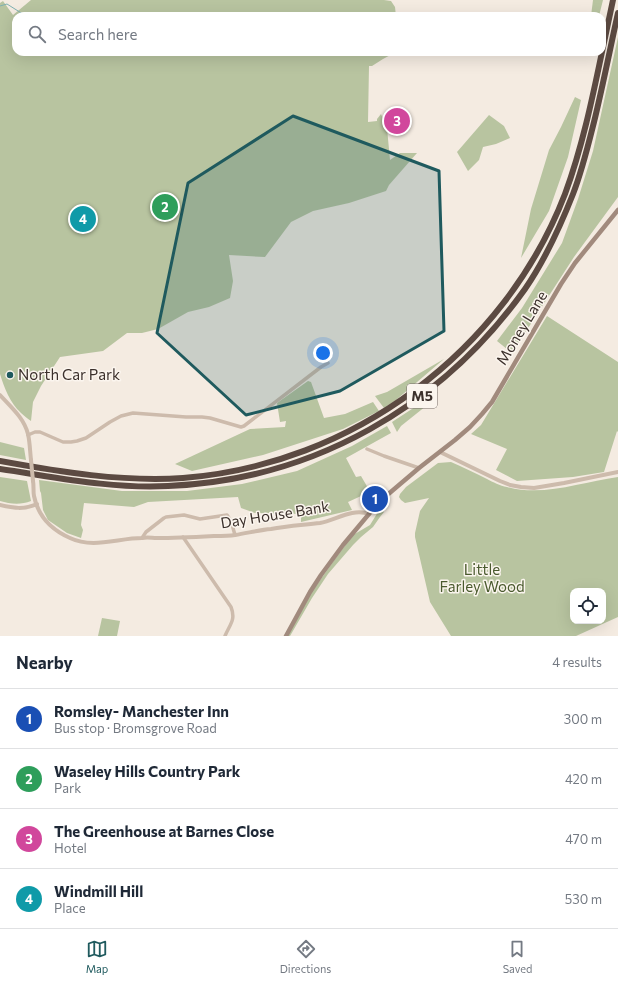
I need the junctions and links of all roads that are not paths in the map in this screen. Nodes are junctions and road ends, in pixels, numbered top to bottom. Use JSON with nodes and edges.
{"nodes":[{"id":1,"x":613,"y":0,"type":"edge"},
{"id":2,"x":618,"y":13,"type":"edge"},
{"id":3,"x":606,"y":33,"type":"edge"},
{"id":4,"x":601,"y":56,"type":"edge"},
{"id":5,"x":618,"y":210,"type":"edge"},
{"id":6,"x":328,"y":363,"type":"dead end"},
{"id":7,"x":0,"y":395,"type":"edge"},
{"id":8,"x":28,"y":435,"type":"junction"},
{"id":9,"x":367,"y":449,"type":"dead end"},
{"id":10,"x":440,"y":452,"type":"junction"},
{"id":11,"x":0,"y":461,"type":"edge"},
{"id":12,"x":419,"y":468,"type":"junction"},
{"id":13,"x":0,"y":469,"type":"edge"},
{"id":14,"x":618,"y":472,"type":"edge"},
{"id":15,"x":37,"y":504,"type":"junction"},
{"id":16,"x":0,"y":505,"type":"edge"},
{"id":17,"x":369,"y":514,"type":"junction"},
{"id":18,"x":235,"y":535,"type":"junction"},
{"id":19,"x":142,"y":538,"type":"junction"},
{"id":20,"x":183,"y":538,"type":"junction"},
{"id":21,"x":225,"y":636,"type":"edge"},
{"id":22,"x":286,"y":636,"type":"edge"}],
"edges":[{"from":1,"to":3,"type":"highway","number":"M5"},
{"from":2,"to":13,"type":"highway","number":"M5"},
{"from":4,"to":11,"type":"highway","number":"M5"},
{"from":5,"to":10,"type":"main road","name":"Money Lane"},
{"from":6,"to":8,"type":"street"},
{"from":7,"to":8,"type":"street","name":"Day House Bank"},
{"from":8,"to":15,"type":"street","name":"Day House Bank","bridge":true},
{"from":9,"to":12,"type":"street"},
{"from":10,"to":12,"type":"main road","name":"Money Lane"},
{"from":10,"to":14,"type":"street"},
{"from":12,"to":17,"type":"main road","name":"Money Lane"},
{"from":15,"to":16,"type":"street"},
{"from":15,"to":19,"type":"street","name":"Day House Bank"},
{"from":17,"to":18,"type":"street","name":"Day House Bank"},
{"from":17,"to":22,"type":"main road","name":"Money Lane"},
{"from":18,"to":19,"type":"street"},
{"from":18,"to":20,"type":"street","name":"Day House Bank"},
{"from":19,"to":20,"type":"street","name":"Day House Bank"},
{"from":20,"to":21,"type":"street"}]}
